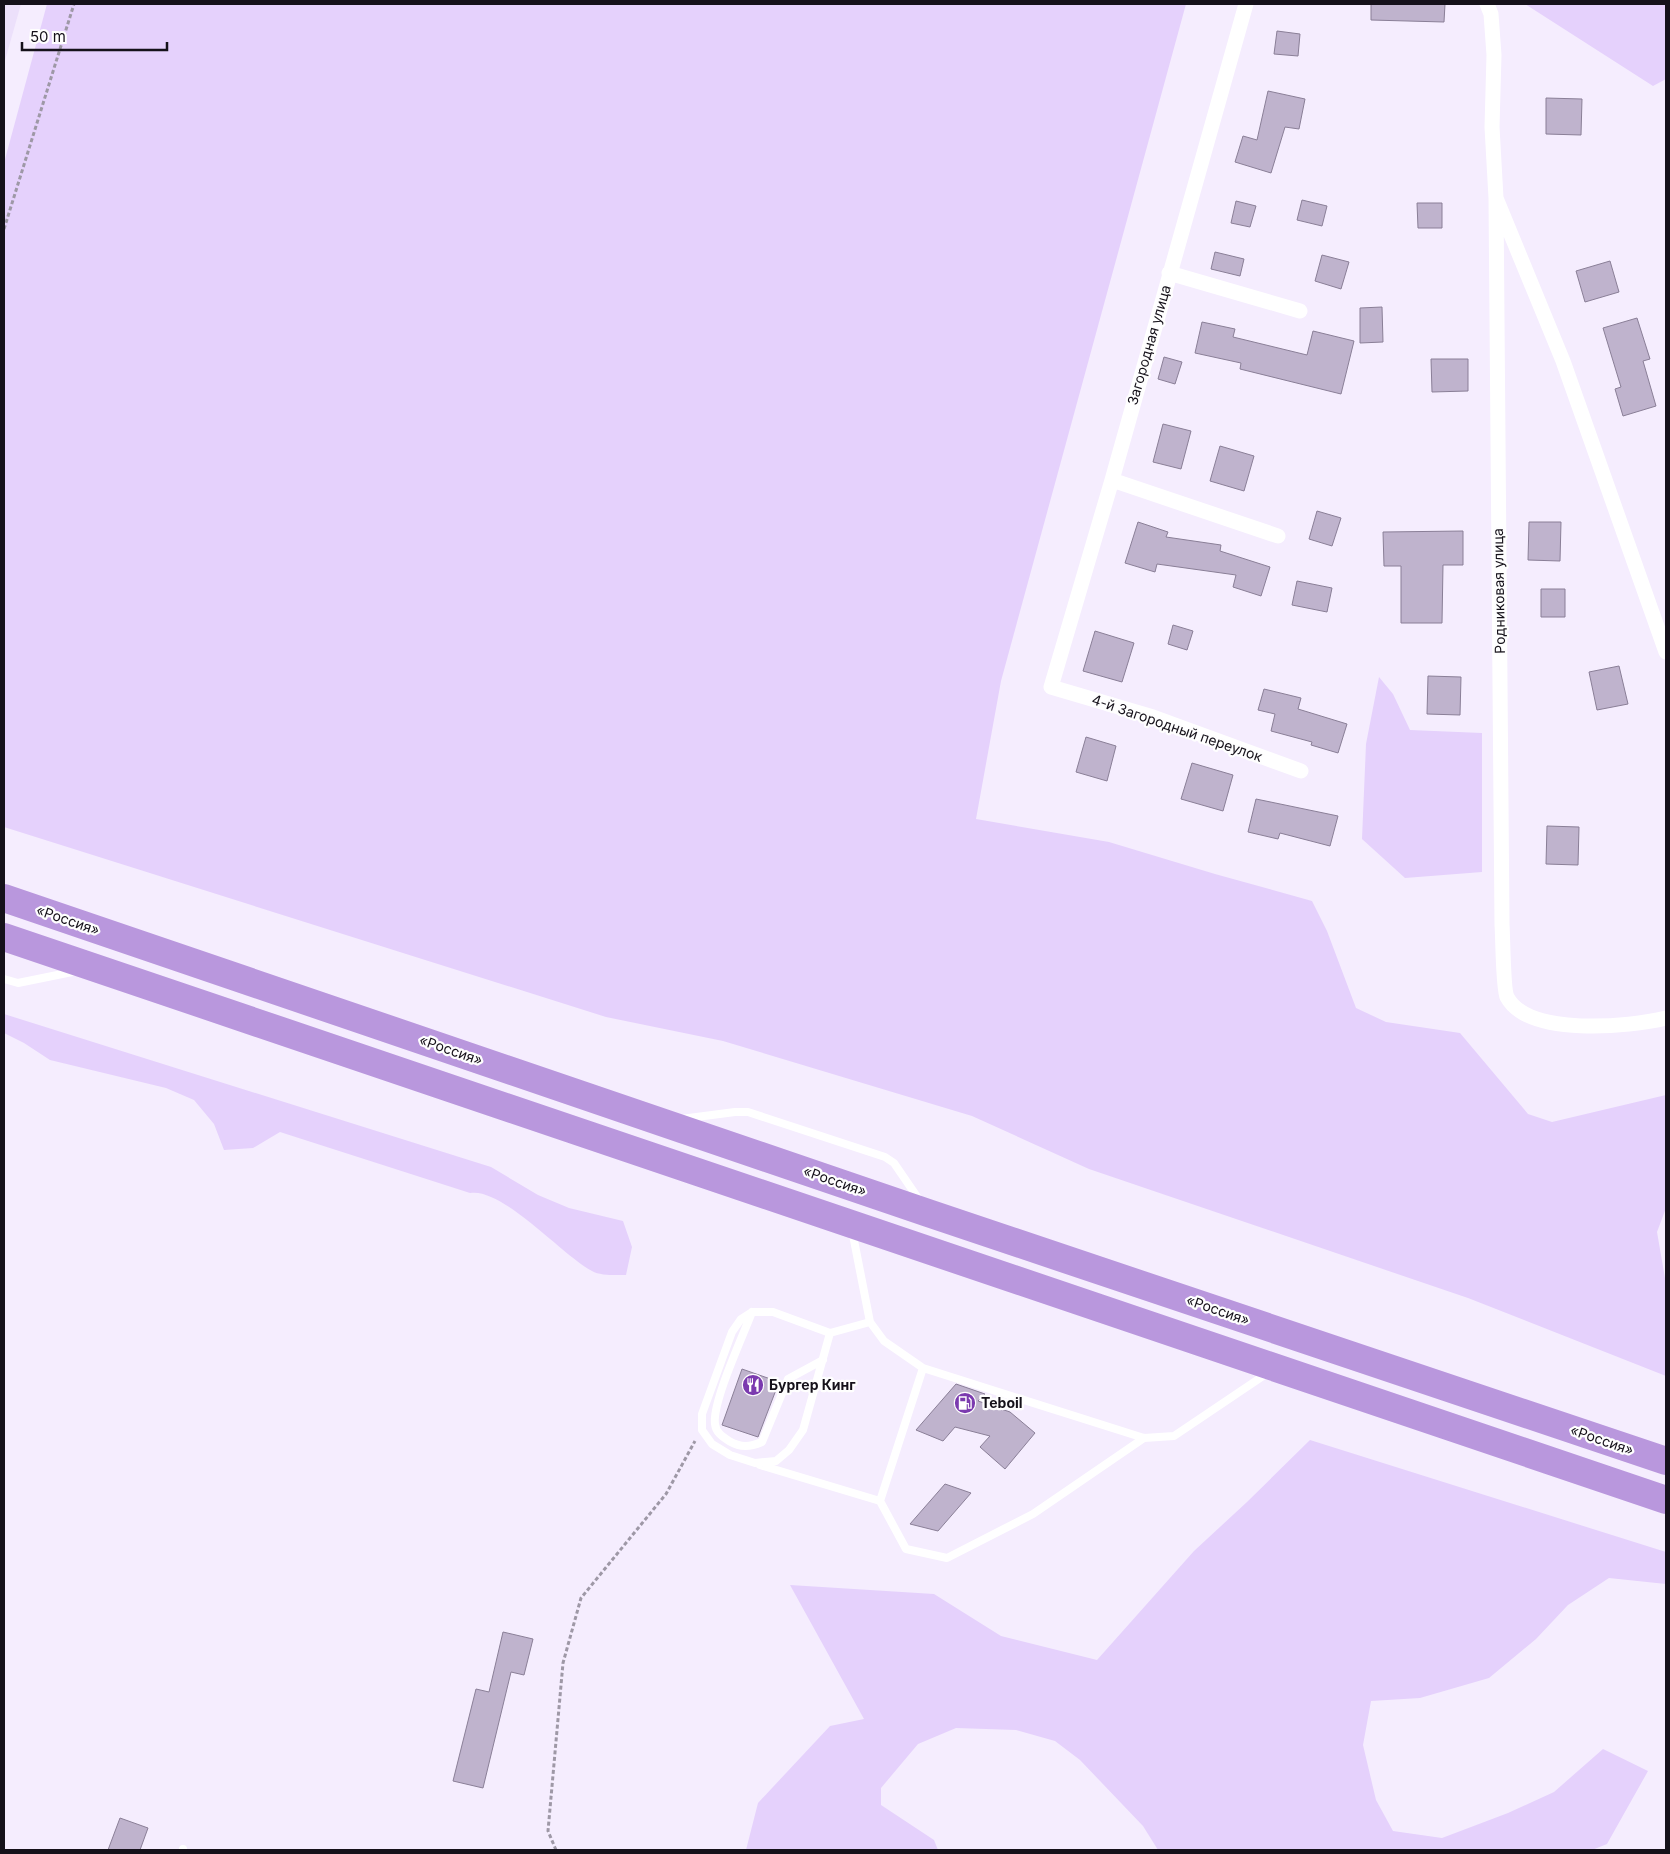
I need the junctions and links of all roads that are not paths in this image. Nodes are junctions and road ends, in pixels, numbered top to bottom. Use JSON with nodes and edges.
{"nodes":[{"id":1,"x":1246,"y":4,"type":"edge"},
{"id":2,"x":1487,"y":4,"type":"edge"},
{"id":3,"x":1496,"y":198,"type":"junction"},
{"id":4,"x":1169,"y":273,"type":"junction"},
{"id":5,"x":1300,"y":311,"type":"dead end"},
{"id":6,"x":1112,"y":480,"type":"junction"},
{"id":7,"x":1278,"y":536,"type":"dead end"},
{"id":8,"x":1666,"y":652,"type":"edge"},
{"id":9,"x":1051,"y":687,"type":"joint"},
{"id":10,"x":1301,"y":771,"type":"dead end"},
{"id":11,"x":4,"y":898,"type":"edge"},
{"id":12,"x":4,"y":937,"type":"edge"},
{"id":13,"x":94,"y":968,"type":"junction"},
{"id":14,"x":4,"y":979,"type":"edge"},
{"id":15,"x":1666,"y":1018,"type":"edge"},
{"id":16,"x":661,"y":1122,"type":"junction"},
{"id":17,"x":928,"y":1213,"type":"junction"},
{"id":18,"x":851,"y":1223,"type":"junction"},
{"id":19,"x":752,"y":1312,"type":"junction"},
{"id":20,"x":870,"y":1322,"type":"junction"},
{"id":21,"x":830,"y":1333,"type":"junction"},
{"id":22,"x":823,"y":1360,"type":"junction"},
{"id":23,"x":1276,"y":1367,"type":"junction"},
{"id":24,"x":923,"y":1368,"type":"junction"},
{"id":25,"x":1144,"y":1438,"type":"junction"},
{"id":26,"x":1666,"y":1461,"type":"edge"},
{"id":27,"x":755,"y":1464,"type":"junction"},
{"id":28,"x":1666,"y":1500,"type":"edge"},
{"id":29,"x":880,"y":1501,"type":"junction"}],
"edges":[{"from":1,"to":4,"type":"street","name":"Загородная улица"},
{"from":2,"to":3,"type":"street","name":"Родниковая улица"},
{"from":3,"to":8,"type":"street"},
{"from":3,"to":15,"type":"street","name":"Родниковая улица"},
{"from":4,"to":5,"type":"street"},
{"from":4,"to":6,"type":"street","name":"Загородная улица"},
{"from":6,"to":7,"type":"street"},
{"from":6,"to":9,"type":"street","name":"Загородная улица"},
{"from":9,"to":10,"type":"street","name":"4-й Загородный переулок"},
{"from":11,"to":16,"type":"highway","name":"«Россия»"},
{"from":12,"to":13,"type":"highway"},
{"from":13,"to":14,"type":"lane"},
{"from":13,"to":18,"type":"highway"},
{"from":16,"to":17,"type":"highway","name":"«Россия»"},
{"from":16,"to":17,"type":"lane"},
{"from":17,"to":26,"type":"highway","name":"«Россия»"},
{"from":18,"to":20,"type":"lane"},
{"from":18,"to":23,"type":"highway"},
{"from":19,"to":21,"type":"lane"},
{"from":19,"to":22,"type":"lane"},
{"from":19,"to":27,"type":"lane"},
{"from":20,"to":21,"type":"lane"},
{"from":20,"to":24,"type":"lane"},
{"from":21,"to":22,"type":"lane"},
{"from":22,"to":27,"type":"lane"},
{"from":23,"to":25,"type":"lane"},
{"from":23,"to":28,"type":"highway"},
{"from":24,"to":25,"type":"lane"},
{"from":24,"to":29,"type":"lane"},
{"from":25,"to":29,"type":"lane"},
{"from":27,"to":29,"type":"lane"}]}
